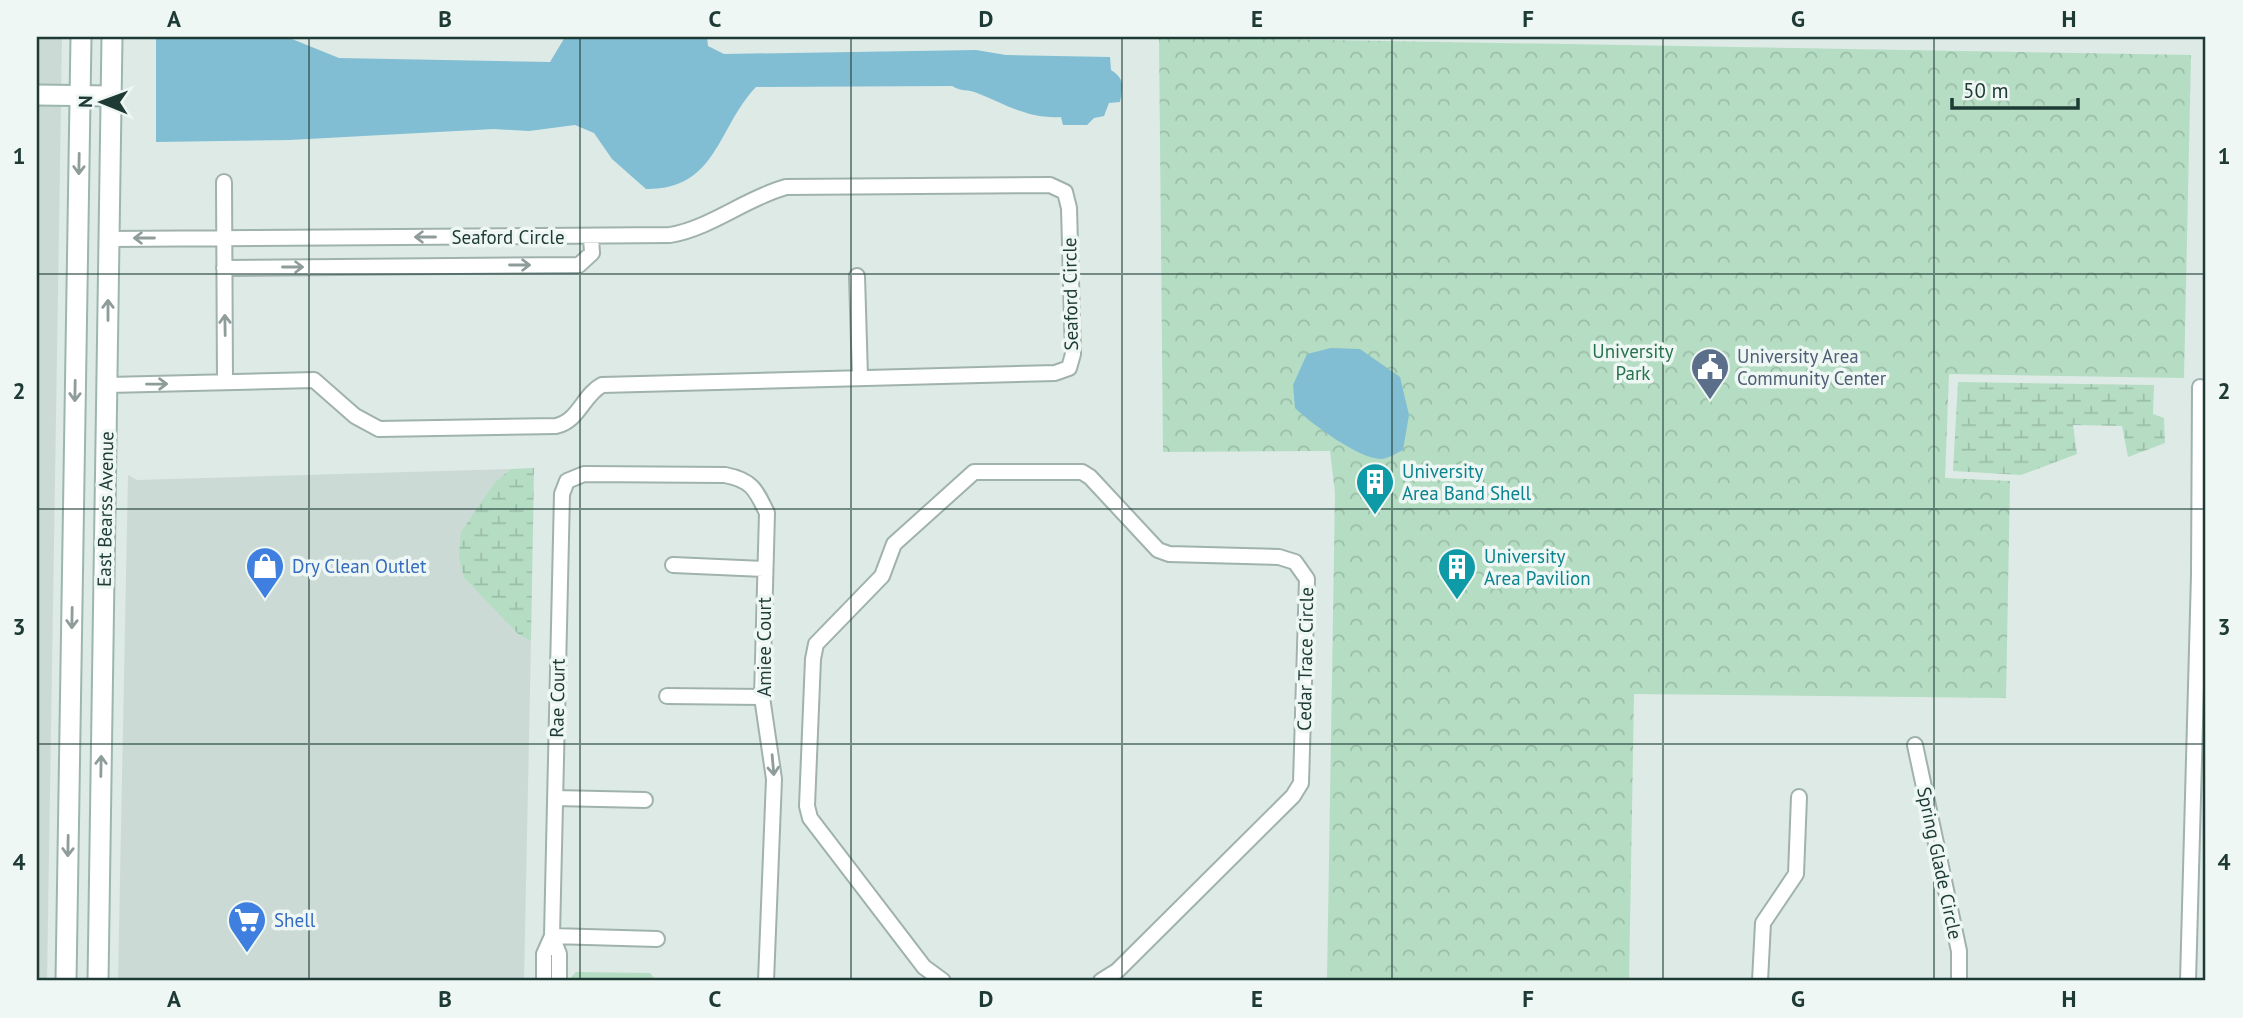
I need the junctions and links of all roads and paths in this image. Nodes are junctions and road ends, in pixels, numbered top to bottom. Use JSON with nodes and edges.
{"nodes":[{"id":1,"x":81,"y":37,"type":"edge"},
{"id":2,"x":112,"y":37,"type":"edge"},
{"id":3,"x":37,"y":94,"type":"edge"},
{"id":4,"x":80,"y":95,"type":"junction"},
{"id":5,"x":111,"y":96,"type":"junction"},
{"id":6,"x":224,"y":182,"type":"dead end"},
{"id":7,"x":591,"y":236,"type":"junction"},
{"id":8,"x":225,"y":238,"type":"junction"},
{"id":9,"x":109,"y":239,"type":"junction"},
{"id":10,"x":224,"y":268,"type":"junction"},
{"id":11,"x":858,"y":276,"type":"dead end"},
{"id":12,"x":860,"y":377,"type":"junction"},
{"id":13,"x":225,"y":382,"type":"junction"},
{"id":14,"x":108,"y":385,"type":"junction"},
{"id":15,"x":2200,"y":387,"type":"dead end"},
{"id":16,"x":584,"y":474,"type":"joint"},
{"id":17,"x":673,"y":565,"type":"dead end"},
{"id":18,"x":765,"y":569,"type":"junction"},
{"id":19,"x":667,"y":696,"type":"dead end"},
{"id":20,"x":762,"y":697,"type":"junction"},
{"id":21,"x":1915,"y":745,"type":"dead end"},
{"id":22,"x":1799,"y":797,"type":"dead end"},
{"id":23,"x":555,"y":798,"type":"junction"},
{"id":24,"x":645,"y":800,"type":"dead end"},
{"id":25,"x":552,"y":936,"type":"junction"},
{"id":26,"x":657,"y":939,"type":"dead end"},
{"id":27,"x":66,"y":981,"type":"edge"},
{"id":28,"x":97,"y":981,"type":"edge"},
{"id":29,"x":544,"y":981,"type":"edge"},
{"id":30,"x":559,"y":981,"type":"edge"},
{"id":31,"x":766,"y":981,"type":"edge"},
{"id":32,"x":943,"y":981,"type":"edge"},
{"id":33,"x":1101,"y":981,"type":"edge"},
{"id":34,"x":1760,"y":981,"type":"edge"},
{"id":35,"x":1959,"y":981,"type":"edge"},
{"id":36,"x":2188,"y":981,"type":"edge"}],
"edges":[{"from":1,"to":4,"type":"main road","name":"East Bearss Avenue"},
{"from":2,"to":5,"type":"main road","name":"East Bearss Avenue"},
{"from":3,"to":4,"type":"main road"},
{"from":4,"to":5,"type":"main road"},
{"from":4,"to":27,"type":"main road","name":"East Bearss Avenue","one_way":true},
{"from":5,"to":9,"type":"main road","name":"East Bearss Avenue"},
{"from":6,"to":8,"type":"street"},
{"from":7,"to":8,"type":"street","name":"Seaford Circle","one_way":true},
{"from":10,"to":7,"type":"street","one_way":true},
{"from":7,"to":12,"type":"street","name":"Seaford Circle"},
{"from":8,"to":9,"type":"street","name":"Seaford Circle","one_way":true},
{"from":8,"to":10,"type":"street"},
{"from":14,"to":9,"type":"main road","name":"East Bearss Avenue","one_way":true},
{"from":13,"to":10,"type":"street","one_way":true},
{"from":11,"to":12,"type":"street"},
{"from":12,"to":13,"type":"street","name":"Seaford Circle"},
{"from":14,"to":13,"type":"street","name":"Seaford Circle","one_way":true},
{"from":28,"to":14,"type":"main road","name":"East Bearss Avenue","one_way":true},
{"from":15,"to":36,"type":"street"},
{"from":16,"to":18,"type":"street","name":"Amiee Court"},
{"from":16,"to":23,"type":"street","name":"Rae Court"},
{"from":17,"to":18,"type":"street"},
{"from":18,"to":20,"type":"street","name":"Amiee Court"},
{"from":19,"to":20,"type":"street"},
{"from":20,"to":31,"type":"street","name":"Amiee Court","one_way":true},
{"from":21,"to":35,"type":"street","name":"Spring Glade Circle"},
{"from":22,"to":34,"type":"street"},
{"from":23,"to":24,"type":"street"},
{"from":23,"to":25,"type":"street","name":"Rae Court"},
{"from":25,"to":26,"type":"street"},
{"from":25,"to":29,"type":"street","name":"Rae Court"},
{"from":25,"to":30,"type":"street","name":"Rae Court"},
{"from":32,"to":33,"type":"street","name":"Cedar Trace Circle"}]}
